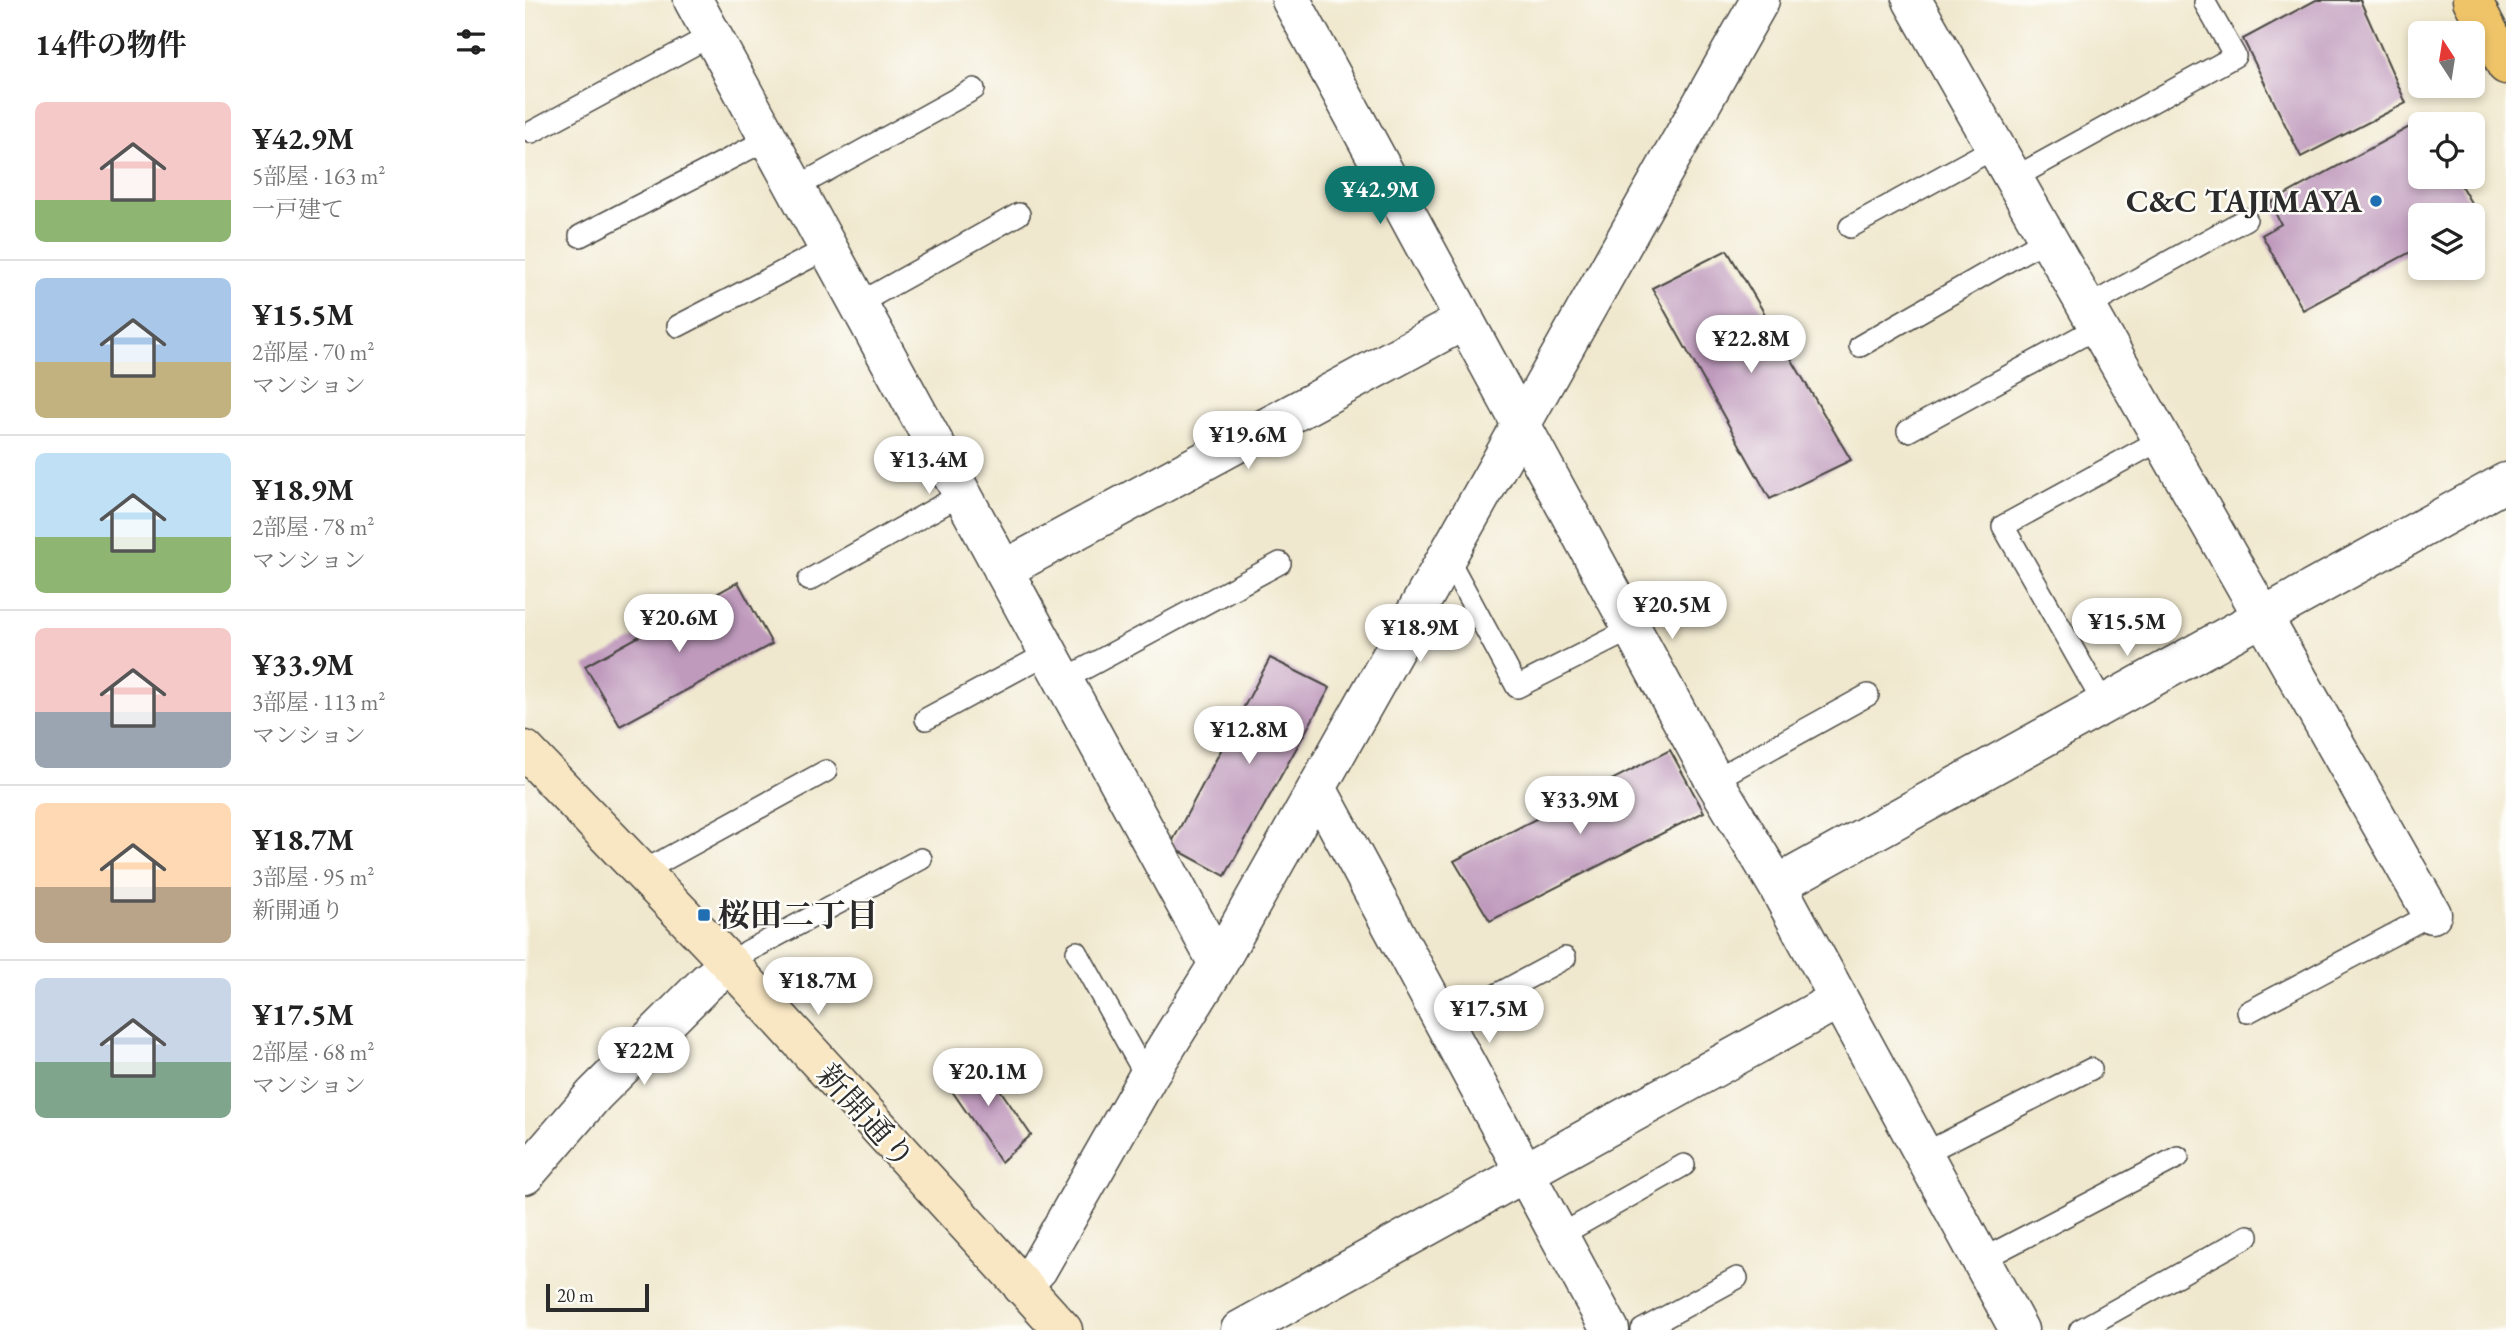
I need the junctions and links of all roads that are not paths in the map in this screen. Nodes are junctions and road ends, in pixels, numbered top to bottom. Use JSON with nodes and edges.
{"nodes":[{"id":1,"x":692,"y":0,"type":"edge"},
{"id":2,"x":1291,"y":0,"type":"edge"},
{"id":3,"x":1760,"y":0,"type":"edge"},
{"id":4,"x":1912,"y":0,"type":"edge"},
{"id":5,"x":2472,"y":0,"type":"edge"},
{"id":6,"x":2500,"y":0,"type":"edge"},
{"id":7,"x":2205,"y":2,"type":"dead end"},
{"id":8,"x":2506,"y":11,"type":"edge"},
{"id":9,"x":712,"y":35,"type":"junction"},
{"id":10,"x":2506,"y":65,"type":"edge"},
{"id":11,"x":974,"y":89,"type":"dead end"},
{"id":12,"x":532,"y":132,"type":"dead end"},
{"id":13,"x":768,"y":139,"type":"junction"},
{"id":14,"x":2005,"y":163,"type":"junction"},
{"id":15,"x":795,"y":188,"type":"junction"},
{"id":16,"x":1019,"y":214,"type":"dead end"},
{"id":17,"x":2246,"y":219,"type":"dead end"},
{"id":18,"x":1850,"y":227,"type":"dead end"},
{"id":19,"x":580,"y":236,"type":"dead end"},
{"id":20,"x":2048,"y":238,"type":"junction"},
{"id":21,"x":828,"y":248,"type":"junction"},
{"id":22,"x":858,"y":304,"type":"junction"},
{"id":23,"x":2093,"y":317,"type":"junction"},
{"id":24,"x":1465,"y":320,"type":"junction"},
{"id":25,"x":678,"y":327,"type":"dead end"},
{"id":26,"x":1860,"y":346,"type":"dead end"},
{"id":27,"x":1521,"y":424,"type":"junction"},
{"id":28,"x":1908,"y":431,"type":"dead end"},
{"id":29,"x":2162,"y":439,"type":"junction"},
{"id":30,"x":2506,"y":482,"type":"edge"},
{"id":31,"x":962,"y":494,"type":"junction"},
{"id":32,"x":1447,"y":557,"type":"junction"},
{"id":33,"x":1280,"y":563,"type":"dead end"},
{"id":34,"x":1003,"y":570,"type":"junction"},
{"id":35,"x":809,"y":580,"type":"dead end"},
{"id":36,"x":2263,"y":616,"type":"junction"},
{"id":37,"x":1632,"y":628,"type":"junction"},
{"id":38,"x":1056,"y":666,"type":"junction"},
{"id":39,"x":1868,"y":695,"type":"dead end"},
{"id":40,"x":2104,"y":704,"type":"junction"},
{"id":41,"x":926,"y":719,"type":"dead end"},
{"id":42,"x":525,"y":750,"type":"edge"},
{"id":43,"x":826,"y":771,"type":"dead end"},
{"id":44,"x":1714,"y":780,"type":"junction"},
{"id":45,"x":1317,"y":788,"type":"junction"},
{"id":46,"x":921,"y":859,"type":"dead end"},
{"id":47,"x":642,"y":872,"type":"junction"},
{"id":48,"x":1777,"y":885,"type":"junction"},
{"id":49,"x":2432,"y":914,"type":"joint"},
{"id":50,"x":1077,"y":952,"type":"dead end"},
{"id":51,"x":1565,"y":958,"type":"dead end"},
{"id":52,"x":730,"y":964,"type":"junction"},
{"id":53,"x":1218,"y":964,"type":"junction"},
{"id":54,"x":1839,"y":999,"type":"junction"},
{"id":55,"x":2248,"y":1012,"type":"dead end"},
{"id":56,"x":1444,"y":1023,"type":"junction"},
{"id":57,"x":2091,"y":1069,"type":"dead end"},
{"id":58,"x":1147,"y":1078,"type":"junction"},
{"id":59,"x":1923,"y":1154,"type":"junction"},
{"id":60,"x":2178,"y":1157,"type":"dead end"},
{"id":61,"x":1684,"y":1166,"type":"dead end"},
{"id":62,"x":1524,"y":1172,"type":"junction"},
{"id":63,"x":525,"y":1175,"type":"edge"},
{"id":64,"x":1559,"y":1236,"type":"junction"},
{"id":65,"x":2248,"y":1236,"type":"dead end"},
{"id":66,"x":1981,"y":1260,"type":"junction"},
{"id":67,"x":1737,"y":1278,"type":"dead end"},
{"id":68,"x":1021,"y":1286,"type":"junction"},
{"id":69,"x":1063,"y":1330,"type":"edge"},
{"id":70,"x":1240,"y":1330,"type":"edge"},
{"id":71,"x":1610,"y":1330,"type":"edge"},
{"id":72,"x":1642,"y":1330,"type":"edge"},
{"id":73,"x":2019,"y":1330,"type":"edge"},
{"id":74,"x":2080,"y":1330,"type":"edge"}],
"edges":[{"from":1,"to":9,"type":"street"},
{"from":2,"to":24,"type":"street"},
{"from":3,"to":27,"type":"street"},
{"from":4,"to":14,"type":"street"},
{"from":5,"to":10,"type":"highway"},
{"from":6,"to":8,"type":"highway"},
{"from":7,"to":14,"type":"lane"},
{"from":9,"to":12,"type":"lane"},
{"from":9,"to":13,"type":"street"},
{"from":11,"to":15,"type":"lane"},
{"from":13,"to":15,"type":"street"},
{"from":13,"to":19,"type":"lane"},
{"from":14,"to":18,"type":"lane"},
{"from":14,"to":20,"type":"street"},
{"from":15,"to":21,"type":"street"},
{"from":16,"to":22,"type":"lane"},
{"from":17,"to":23,"type":"lane"},
{"from":20,"to":23,"type":"street"},
{"from":20,"to":26,"type":"lane"},
{"from":21,"to":22,"type":"street"},
{"from":21,"to":25,"type":"lane"},
{"from":22,"to":31,"type":"street"},
{"from":23,"to":28,"type":"lane"},
{"from":23,"to":29,"type":"street"},
{"from":24,"to":27,"type":"street"},
{"from":24,"to":34,"type":"street"},
{"from":27,"to":32,"type":"street"},
{"from":27,"to":37,"type":"street"},
{"from":29,"to":36,"type":"street"},
{"from":29,"to":40,"type":"lane"},
{"from":30,"to":36,"type":"street"},
{"from":31,"to":34,"type":"street"},
{"from":31,"to":35,"type":"lane"},
{"from":32,"to":37,"type":"lane"},
{"from":32,"to":45,"type":"street"},
{"from":33,"to":38,"type":"lane"},
{"from":34,"to":38,"type":"street"},
{"from":36,"to":40,"type":"street"},
{"from":36,"to":49,"type":"street"},
{"from":37,"to":44,"type":"street"},
{"from":38,"to":41,"type":"lane"},
{"from":38,"to":53,"type":"street"},
{"from":39,"to":44,"type":"lane"},
{"from":40,"to":48,"type":"street"},
{"from":42,"to":47,"type":"street","name":"新開通り"},
{"from":43,"to":47,"type":"lane"},
{"from":44,"to":48,"type":"street"},
{"from":45,"to":53,"type":"street"},
{"from":45,"to":56,"type":"street"},
{"from":46,"to":52,"type":"lane"},
{"from":47,"to":52,"type":"street","name":"新開通り"},
{"from":48,"to":54,"type":"street"},
{"from":49,"to":55,"type":"lane"},
{"from":50,"to":58,"type":"lane"},
{"from":51,"to":56,"type":"lane"},
{"from":52,"to":63,"type":"street"},
{"from":52,"to":68,"type":"street","name":"新開通り"},
{"from":53,"to":58,"type":"street"},
{"from":54,"to":59,"type":"street"},
{"from":54,"to":62,"type":"street"},
{"from":56,"to":62,"type":"street"},
{"from":57,"to":59,"type":"lane"},
{"from":58,"to":68,"type":"street"},
{"from":59,"to":66,"type":"street"},
{"from":60,"to":66,"type":"lane"},
{"from":61,"to":64,"type":"lane"},
{"from":62,"to":64,"type":"street"},
{"from":62,"to":70,"type":"street"},
{"from":64,"to":71,"type":"street"},
{"from":65,"to":74,"type":"lane"},
{"from":66,"to":73,"type":"street"},
{"from":67,"to":72,"type":"lane"},
{"from":68,"to":69,"type":"street","name":"新開通り"}]}
